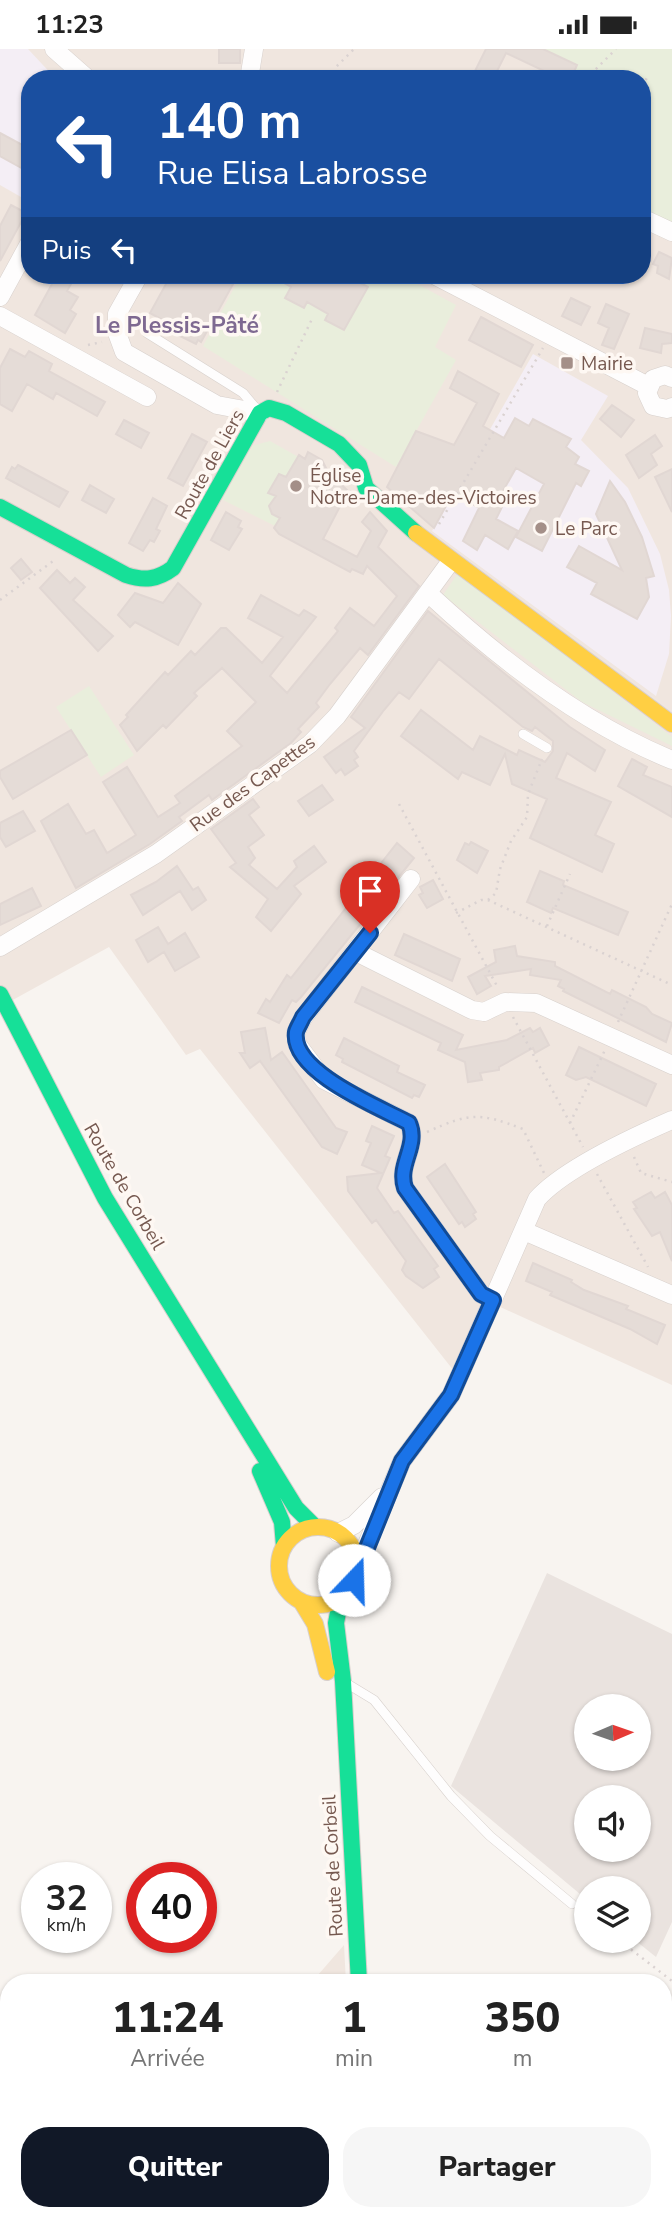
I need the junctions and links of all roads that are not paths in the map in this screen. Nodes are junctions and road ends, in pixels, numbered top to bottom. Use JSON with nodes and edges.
{"nodes":[{"id":1,"x":54,"y":49,"type":"edge"},
{"id":2,"x":254,"y":49,"type":"edge"},
{"id":3,"x":78,"y":70,"type":"edge"},
{"id":4,"x":250,"y":70,"type":"edge"},
{"id":5,"x":651,"y":222,"type":"edge"},
{"id":6,"x":672,"y":232,"type":"edge"},
{"id":7,"x":21,"y":258,"type":"edge"},
{"id":8,"x":133,"y":284,"type":"edge"},
{"id":9,"x":451,"y":284,"type":"edge"},
{"id":10,"x":0,"y":297,"type":"edge"},
{"id":11,"x":0,"y":316,"type":"edge"},
{"id":12,"x":147,"y":333,"type":"dead end"},
{"id":13,"x":672,"y":378,"type":"edge"},
{"id":14,"x":648,"y":386,"type":"junction"},
{"id":15,"x":147,"y":397,"type":"dead end"},
{"id":16,"x":265,"y":411,"type":"junction"},
{"id":17,"x":670,"y":411,"type":"edge"},
{"id":18,"x":0,"y":506,"type":"edge"},
{"id":19,"x":451,"y":561,"type":"junction"},
{"id":20,"x":429,"y":594,"type":"junction"},
{"id":21,"x":672,"y":724,"type":"edge"},
{"id":22,"x":523,"y":734,"type":"dead end"},
{"id":23,"x":547,"y":748,"type":"road end"},
{"id":24,"x":672,"y":760,"type":"edge"},
{"id":25,"x":411,"y":879,"type":"dead end"},
{"id":26,"x":0,"y":947,"type":"edge"},
{"id":27,"x":356,"y":951,"type":"junction"},
{"id":28,"x":0,"y":993,"type":"edge"},
{"id":29,"x":672,"y":1065,"type":"edge"},
{"id":30,"x":672,"y":1120,"type":"edge"},
{"id":31,"x":524,"y":1231,"type":"junction"},
{"id":32,"x":672,"y":1295,"type":"edge"},
{"id":33,"x":493,"y":1300,"type":"junction"},
{"id":34,"x":225,"y":1393,"type":"junction"},
{"id":35,"x":389,"y":1489,"type":"junction"},
{"id":36,"x":315,"y":1527,"type":"junction"},
{"id":37,"x":338,"y":1533,"type":"junction"},
{"id":38,"x":284,"y":1546,"type":"junction"},
{"id":39,"x":356,"y":1570,"type":"junction"},
{"id":40,"x":341,"y":1597,"type":"junction"},
{"id":41,"x":301,"y":1601,"type":"junction"},
{"id":42,"x":327,"y":1671,"type":"junction"},
{"id":43,"x":343,"y":1681,"type":"junction"},
{"id":44,"x":346,"y":1748,"type":"junction"},
{"id":45,"x":572,"y":1904,"type":"dead end"},
{"id":46,"x":359,"y":1974,"type":"edge"}],
"edges":[{"from":1,"to":3,"type":"street"},
{"from":2,"to":4,"type":"street"},
{"from":5,"to":6,"type":"street"},
{"from":7,"to":10,"type":"street"},
{"from":8,"to":16,"type":"street"},
{"from":9,"to":14,"type":"street"},
{"from":11,"to":15,"type":"street"},
{"from":12,"to":16,"type":"lane"},
{"from":13,"to":14,"type":"street"},
{"from":14,"to":17,"type":"street"},
{"from":16,"to":18,"type":"street","name":"Route de Liers"},
{"from":16,"to":19,"type":"street","name":"Route de Liers"},
{"from":19,"to":20,"type":"street","name":"Rue des Capettes"},
{"from":19,"to":21,"type":"street","name":"Route de Liers"},
{"from":20,"to":24,"type":"street"},
{"from":20,"to":26,"type":"street","name":"Rue des Capettes"},
{"from":22,"to":23,"type":"lane"},
{"from":25,"to":27,"type":"street"},
{"from":27,"to":29,"type":"street"},
{"from":27,"to":33,"type":"street"},
{"from":28,"to":34,"type":"street","name":"Route de Corbeil"},
{"from":30,"to":31,"type":"street"},
{"from":31,"to":32,"type":"street"},
{"from":31,"to":33,"type":"street"},
{"from":33,"to":35,"type":"street"},
{"from":34,"to":36,"type":"street","name":"Route de Corbeil"},
{"from":34,"to":38,"type":"street","name":"Route de Corbeil"},
{"from":35,"to":37,"type":"street"},
{"from":35,"to":39,"type":"street"},
{"from":36,"to":37,"type":"street"},
{"from":36,"to":38,"type":"street"},
{"from":37,"to":39,"type":"street"},
{"from":38,"to":41,"type":"street"},
{"from":39,"to":40,"type":"street"},
{"from":40,"to":41,"type":"street"},
{"from":40,"to":43,"type":"street","name":"Route de Corbeil"},
{"from":41,"to":42,"type":"street","name":"Route de Corbeil"},
{"from":42,"to":43,"type":"lane"},
{"from":42,"to":44,"type":"street","name":"Route de Corbeil"},
{"from":43,"to":44,"type":"street","name":"Route de Corbeil"},
{"from":43,"to":45,"type":"lane"},
{"from":44,"to":46,"type":"street","name":"Route de Corbeil"}]}
